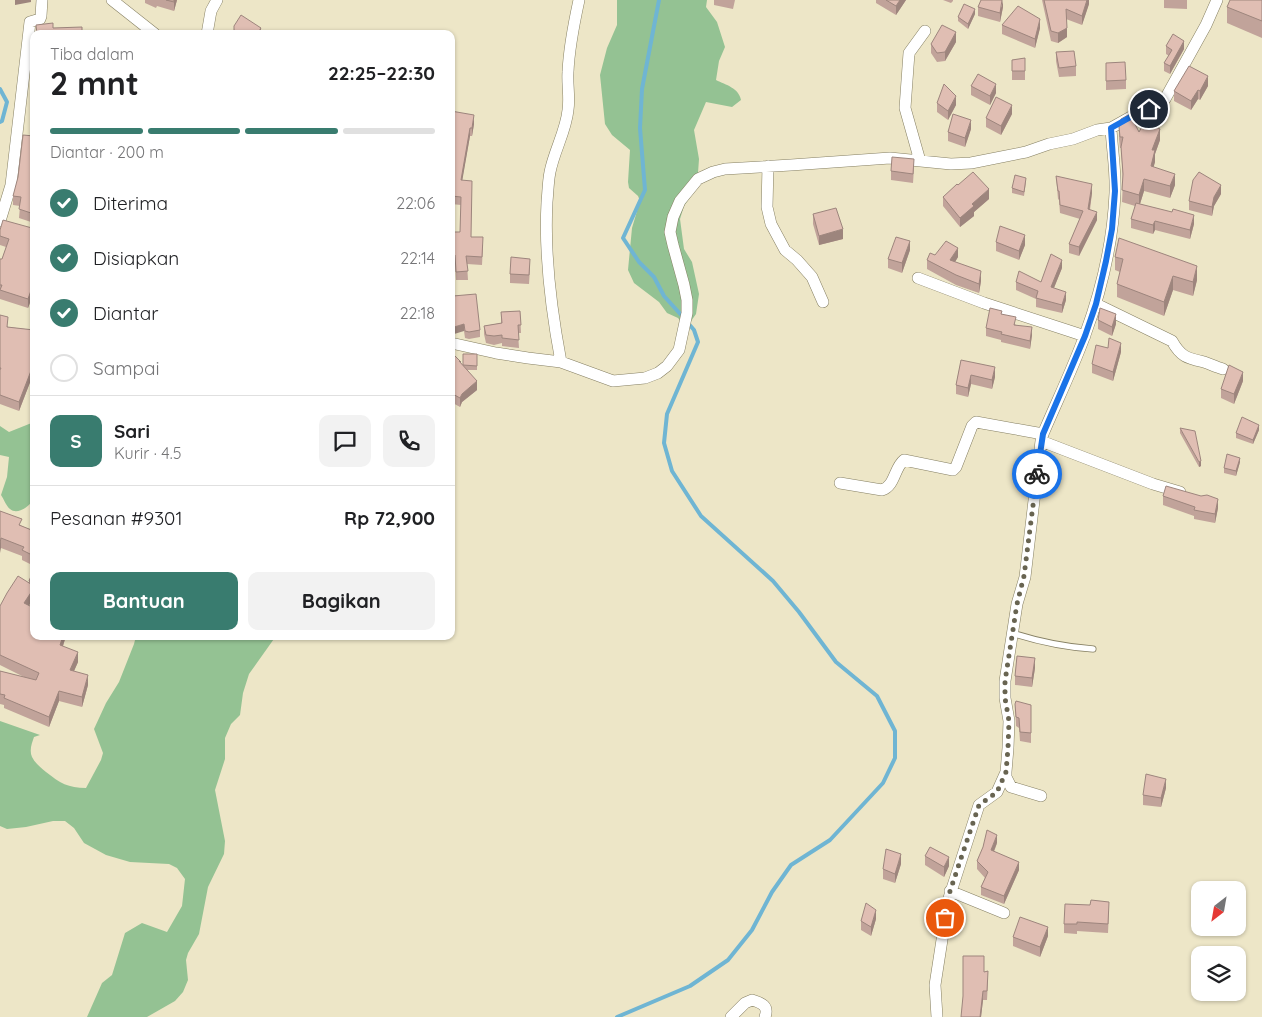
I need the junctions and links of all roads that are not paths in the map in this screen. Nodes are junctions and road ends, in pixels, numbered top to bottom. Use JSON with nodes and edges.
{"nodes":[{"id":1,"x":42,"y":0,"type":"edge"},
{"id":2,"x":216,"y":0,"type":"edge"},
{"id":3,"x":579,"y":0,"type":"edge"},
{"id":4,"x":1217,"y":0,"type":"edge"},
{"id":5,"x":119,"y":2,"type":"edge"},
{"id":6,"x":150,"y":30,"type":"edge"},
{"id":7,"x":208,"y":30,"type":"edge"},
{"id":8,"x":925,"y":31,"type":"dead end"},
{"id":9,"x":1111,"y":128,"type":"junction"},
{"id":10,"x":920,"y":161,"type":"junction"},
{"id":11,"x":768,"y":166,"type":"junction"},
{"id":12,"x":3,"y":221,"type":"edge"},
{"id":13,"x":918,"y":278,"type":"dead end"},
{"id":14,"x":823,"y":302,"type":"dead end"},
{"id":15,"x":1096,"y":304,"type":"junction"},
{"id":16,"x":1085,"y":336,"type":"junction"},
{"id":17,"x":455,"y":344,"type":"edge"},
{"id":18,"x":561,"y":362,"type":"junction"},
{"id":19,"x":1222,"y":369,"type":"dead end"},
{"id":20,"x":1042,"y":437,"type":"junction"},
{"id":21,"x":840,"y":483,"type":"dead end"},
{"id":22,"x":1187,"y":494,"type":"edge"},
{"id":23,"x":1012,"y":633,"type":"junction"},
{"id":24,"x":1093,"y":649,"type":"dead end"},
{"id":25,"x":1006,"y":772,"type":"junction"},
{"id":26,"x":1041,"y":796,"type":"dead end"},
{"id":27,"x":950,"y":891,"type":"junction"},
{"id":28,"x":1004,"y":913,"type":"dead end"},
{"id":29,"x":731,"y":1017,"type":"edge"},
{"id":30,"x":765,"y":1017,"type":"edge"},
{"id":31,"x":937,"y":1017,"type":"edge"}],
"edges":[{"from":1,"to":12,"type":"street"},
{"from":2,"to":7,"type":"street"},
{"from":3,"to":18,"type":"street"},
{"from":4,"to":9,"type":"street"},
{"from":5,"to":6,"type":"street"},
{"from":8,"to":10,"type":"street"},
{"from":9,"to":10,"type":"street"},
{"from":9,"to":15,"type":"street"},
{"from":10,"to":11,"type":"street"},
{"from":11,"to":14,"type":"street"},
{"from":11,"to":18,"type":"street"},
{"from":13,"to":16,"type":"street"},
{"from":15,"to":16,"type":"street"},
{"from":15,"to":19,"type":"street"},
{"from":16,"to":20,"type":"street"},
{"from":17,"to":18,"type":"street"},
{"from":20,"to":21,"type":"street"},
{"from":20,"to":22,"type":"street"},
{"from":20,"to":23,"type":"street"},
{"from":23,"to":24,"type":"lane"},
{"from":23,"to":25,"type":"street"},
{"from":25,"to":26,"type":"street"},
{"from":25,"to":27,"type":"street"},
{"from":27,"to":28,"type":"street"},
{"from":27,"to":31,"type":"street"},
{"from":29,"to":30,"type":"street"}]}
